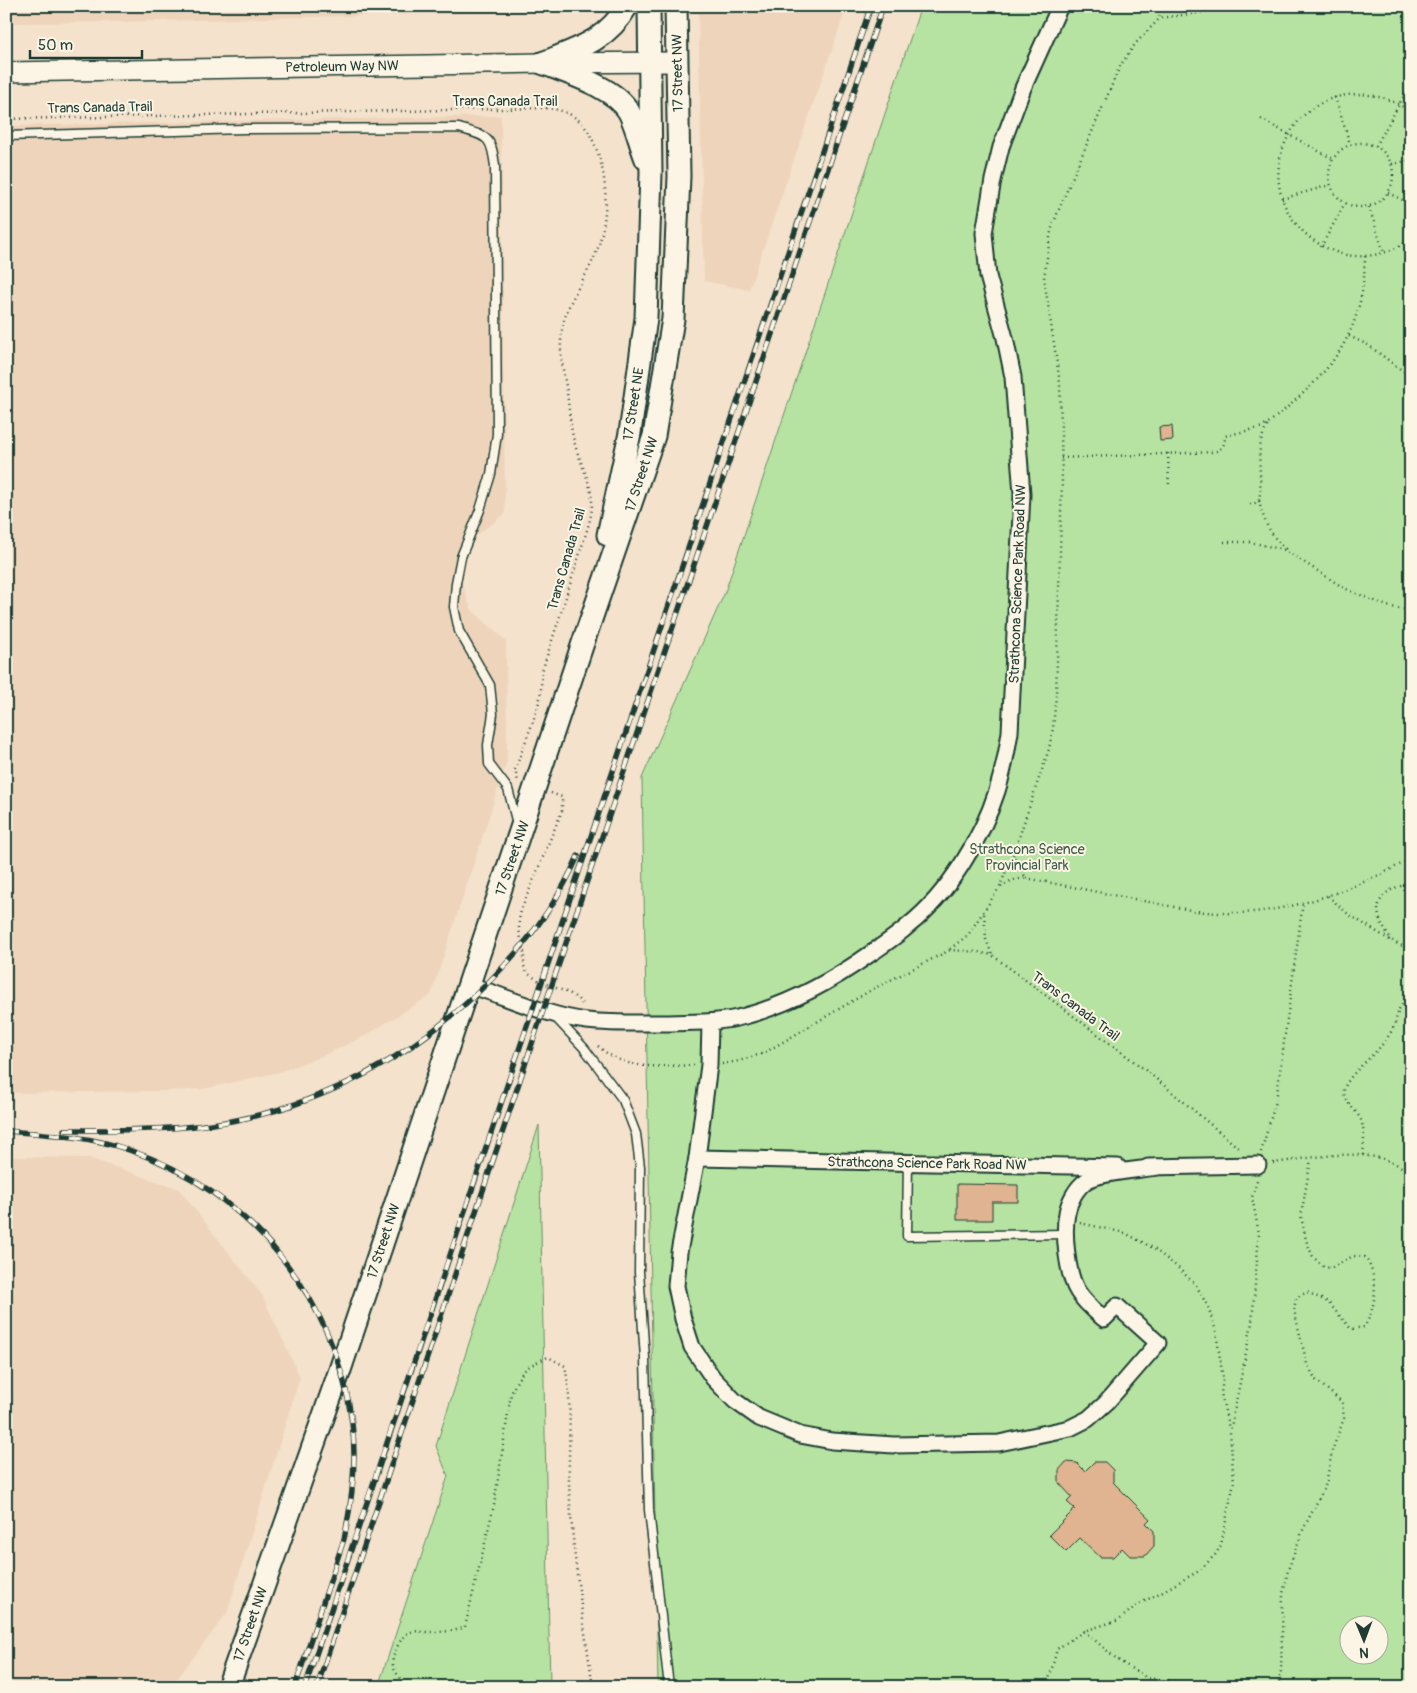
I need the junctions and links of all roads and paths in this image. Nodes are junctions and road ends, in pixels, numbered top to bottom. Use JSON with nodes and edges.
{"nodes":[{"id":1,"x":627,"y":6,"type":"edge"},
{"id":2,"x":649,"y":6,"type":"edge"},
{"id":3,"x":676,"y":6,"type":"edge"},
{"id":4,"x":1060,"y":6,"type":"edge"},
{"id":5,"x":1156,"y":6,"type":"edge"},
{"id":6,"x":1289,"y":6,"type":"edge"},
{"id":7,"x":1160,"y":18,"type":"junction"},
{"id":8,"x":542,"y":62,"type":"junction"},
{"id":9,"x":677,"y":62,"type":"junction"},
{"id":10,"x":650,"y":63,"type":"junction"},
{"id":11,"x":6,"y":72,"type":"edge"},
{"id":12,"x":1411,"y":82,"type":"edge"},
{"id":13,"x":1335,"y":97,"type":"junction"},
{"id":14,"x":1399,"y":103,"type":"junction"},
{"id":15,"x":1411,"y":112,"type":"edge"},
{"id":16,"x":6,"y":118,"type":"edge"},
{"id":17,"x":1261,"y":119,"type":"dead end"},
{"id":18,"x":1289,"y":134,"type":"junction"},
{"id":19,"x":6,"y":136,"type":"edge"},
{"id":20,"x":1350,"y":144,"type":"junction"},
{"id":21,"x":1376,"y":146,"type":"junction"},
{"id":22,"x":1333,"y":159,"type":"junction"},
{"id":23,"x":1411,"y":160,"type":"edge"},
{"id":24,"x":1392,"y":164,"type":"junction"},
{"id":25,"x":651,"y":174,"type":"junction"},
{"id":26,"x":1330,"y":185,"type":"junction"},
{"id":27,"x":1388,"y":194,"type":"junction"},
{"id":28,"x":1282,"y":199,"type":"junction"},
{"id":29,"x":1345,"y":204,"type":"junction"},
{"id":30,"x":1411,"y":204,"type":"edge"},
{"id":31,"x":1369,"y":207,"type":"junction"},
{"id":32,"x":1411,"y":238,"type":"edge"},
{"id":33,"x":1321,"y":247,"type":"junction"},
{"id":34,"x":1384,"y":253,"type":"junction"},
{"id":35,"x":1365,"y":256,"type":"junction"},
{"id":36,"x":1349,"y":336,"type":"junction"},
{"id":37,"x":1411,"y":377,"type":"edge"},
{"id":38,"x":1271,"y":421,"type":"junction"},
{"id":39,"x":1168,"y":453,"type":"junction"},
{"id":40,"x":1061,"y":458,"type":"junction"},
{"id":41,"x":1169,"y":488,"type":"dead end"},
{"id":42,"x":1259,"y":500,"type":"junction"},
{"id":43,"x":1245,"y":504,"type":"dead end"},
{"id":44,"x":1224,"y":542,"type":"dead end"},
{"id":45,"x":1287,"y":550,"type":"junction"},
{"id":46,"x":1411,"y":611,"type":"edge"},
{"id":47,"x":587,"y":631,"type":"junction"},
{"id":48,"x":517,"y":781,"type":"dead end"},
{"id":49,"x":552,"y":794,"type":"dead end"},
{"id":50,"x":520,"y":836,"type":"junction"},
{"id":51,"x":1013,"y":855,"type":"junction"},
{"id":52,"x":1411,"y":861,"type":"edge"},
{"id":53,"x":1026,"y":878,"type":"junction"},
{"id":54,"x":1411,"y":884,"type":"edge"},
{"id":55,"x":999,"y":888,"type":"junction"},
{"id":56,"x":1328,"y":896,"type":"junction"},
{"id":57,"x":1303,"y":902,"type":"junction"},
{"id":58,"x":984,"y":913,"type":"junction"},
{"id":59,"x":1392,"y":941,"type":"junction"},
{"id":60,"x":1411,"y":948,"type":"edge"},
{"id":61,"x":950,"y":950,"type":"junction"},
{"id":62,"x":992,"y":956,"type":"junction"},
{"id":63,"x":469,"y":985,"type":"junction"},
{"id":64,"x":1411,"y":997,"type":"edge"},
{"id":65,"x":585,"y":1009,"type":"dead end"},
{"id":66,"x":553,"y":1014,"type":"junction"},
{"id":67,"x":710,"y":1022,"type":"junction"},
{"id":68,"x":594,"y":1042,"type":"dead end"},
{"id":69,"x":719,"y":1064,"type":"dead end"},
{"id":70,"x":702,"y":1065,"type":"dead end"},
{"id":71,"x":1363,"y":1155,"type":"junction"},
{"id":72,"x":697,"y":1158,"type":"junction"},
{"id":73,"x":1311,"y":1158,"type":"junction"},
{"id":74,"x":908,"y":1162,"type":"junction"},
{"id":75,"x":1258,"y":1165,"type":"junction"},
{"id":76,"x":1157,"y":1167,"type":"junction"},
{"id":77,"x":1411,"y":1169,"type":"edge"},
{"id":78,"x":1410,"y":1174,"type":"edge"},
{"id":79,"x":1066,"y":1228,"type":"junction"},
{"id":80,"x":1230,"y":1432,"type":"junction"},
{"id":81,"x":1084,"y":1631,"type":"junction"},
{"id":82,"x":228,"y":1687,"type":"edge"},
{"id":83,"x":405,"y":1687,"type":"edge"},
{"id":84,"x":593,"y":1687,"type":"edge"},
{"id":85,"x":669,"y":1687,"type":"edge"},
{"id":86,"x":1047,"y":1687,"type":"edge"},
{"id":87,"x":1211,"y":1687,"type":"edge"},
{"id":88,"x":1278,"y":1687,"type":"edge"}],
"edges":[{"from":1,"to":8,"type":"main road"},
{"from":2,"to":10,"type":"main road"},
{"from":3,"to":9,"type":"main road","name":"17 Street NW"},
{"from":4,"to":67,"type":"street","name":"Strathcona Science Park Road NW"},
{"from":5,"to":7,"type":"path"},
{"from":6,"to":7,"type":"path"},
{"from":7,"to":40,"type":"path"},
{"from":8,"to":10,"type":"street","name":"Petroleum Way NW"},
{"from":8,"to":11,"type":"street","name":"Petroleum Way NW"},
{"from":8,"to":25,"type":"main road"},
{"from":9,"to":10,"type":"street","name":"Petroleum Way NW"},
{"from":9,"to":47,"type":"main road","name":"17 Street NW"},
{"from":10,"to":25,"type":"main road","name":"17 Street NW"},
{"from":12,"to":14,"type":"path"},
{"from":13,"to":14,"type":"path"},
{"from":13,"to":18,"type":"path"},
{"from":13,"to":20,"type":"path"},
{"from":14,"to":15,"type":"path"},
{"from":14,"to":21,"type":"path"},
{"from":16,"to":48,"type":"path","name":"Trans Canada Trail"},
{"from":17,"to":18,"type":"path"},
{"from":18,"to":22,"type":"path"},
{"from":18,"to":28,"type":"path"},
{"from":19,"to":50,"type":"lane"},
{"from":20,"to":21,"type":"path"},
{"from":20,"to":22,"type":"path"},
{"from":21,"to":24,"type":"path"},
{"from":22,"to":26,"type":"path"},
{"from":23,"to":24,"type":"path"},
{"from":24,"to":27,"type":"path"},
{"from":25,"to":47,"type":"main road","name":"17 Street NE"},
{"from":26,"to":28,"type":"path"},
{"from":26,"to":29,"type":"path"},
{"from":27,"to":30,"type":"path"},
{"from":27,"to":31,"type":"path"},
{"from":28,"to":33,"type":"path"},
{"from":29,"to":31,"type":"path"},
{"from":29,"to":33,"type":"path"},
{"from":31,"to":34,"type":"path"},
{"from":32,"to":34,"type":"path"},
{"from":33,"to":35,"type":"path"},
{"from":34,"to":35,"type":"path"},
{"from":35,"to":36,"type":"path"},
{"from":36,"to":37,"type":"path"},
{"from":36,"to":38,"type":"path"},
{"from":38,"to":39,"type":"path"},
{"from":38,"to":42,"type":"path"},
{"from":39,"to":40,"type":"path"},
{"from":39,"to":41,"type":"path"},
{"from":40,"to":51,"type":"path"},
{"from":42,"to":43,"type":"path"},
{"from":42,"to":45,"type":"path"},
{"from":44,"to":45,"type":"path"},
{"from":45,"to":46,"type":"path"},
{"from":47,"to":50,"type":"main road","name":"17 Street NW"},
{"from":49,"to":65,"type":"path"},
{"from":50,"to":63,"type":"main road","name":"17 Street NW"},
{"from":51,"to":53,"type":"path"},
{"from":51,"to":55,"type":"path"},
{"from":52,"to":56,"type":"path"},
{"from":53,"to":55,"type":"path"},
{"from":53,"to":57,"type":"path"},
{"from":54,"to":59,"type":"path"},
{"from":55,"to":58,"type":"path"},
{"from":56,"to":57,"type":"path"},
{"from":56,"to":59,"type":"path"},
{"from":57,"to":75,"type":"path"},
{"from":58,"to":61,"type":"path"},
{"from":58,"to":62,"type":"path"},
{"from":59,"to":60,"type":"path"},
{"from":61,"to":62,"type":"path","name":"Trans Canada Trail"},
{"from":61,"to":69,"type":"path"},
{"from":62,"to":75,"type":"path","name":"Trans Canada Trail"},
{"from":63,"to":66,"type":"street","name":"Strathcona Science Park Road NW"},
{"from":63,"to":82,"type":"main road","name":"17 Street NW"},
{"from":64,"to":71,"type":"path"},
{"from":66,"to":67,"type":"street","name":"Strathcona Science Park Road NW"},
{"from":66,"to":85,"type":"lane"},
{"from":67,"to":72,"type":"street","name":"Strathcona Science Park Road NW"},
{"from":68,"to":70,"type":"path"},
{"from":71,"to":73,"type":"path"},
{"from":71,"to":78,"type":"path"},
{"from":72,"to":74,"type":"street","name":"Strathcona Science Park Road NW"},
{"from":72,"to":79,"type":"street","name":"Strathcona Science Park Road NW"},
{"from":73,"to":75,"type":"path"},
{"from":73,"to":88,"type":"path"},
{"from":74,"to":76,"type":"street","name":"Strathcona Science Park Road NW"},
{"from":74,"to":79,"type":"lane"},
{"from":75,"to":76,"type":"street","name":"Strathcona Science Park Road NW"},
{"from":75,"to":80,"type":"path"},
{"from":76,"to":79,"type":"street","name":"Strathcona Science Park Road NW"},
{"from":77,"to":78,"type":"path"},
{"from":79,"to":80,"type":"path"},
{"from":80,"to":81,"type":"path"},
{"from":81,"to":86,"type":"path"},
{"from":81,"to":87,"type":"path"},
{"from":83,"to":84,"type":"path"}]}
